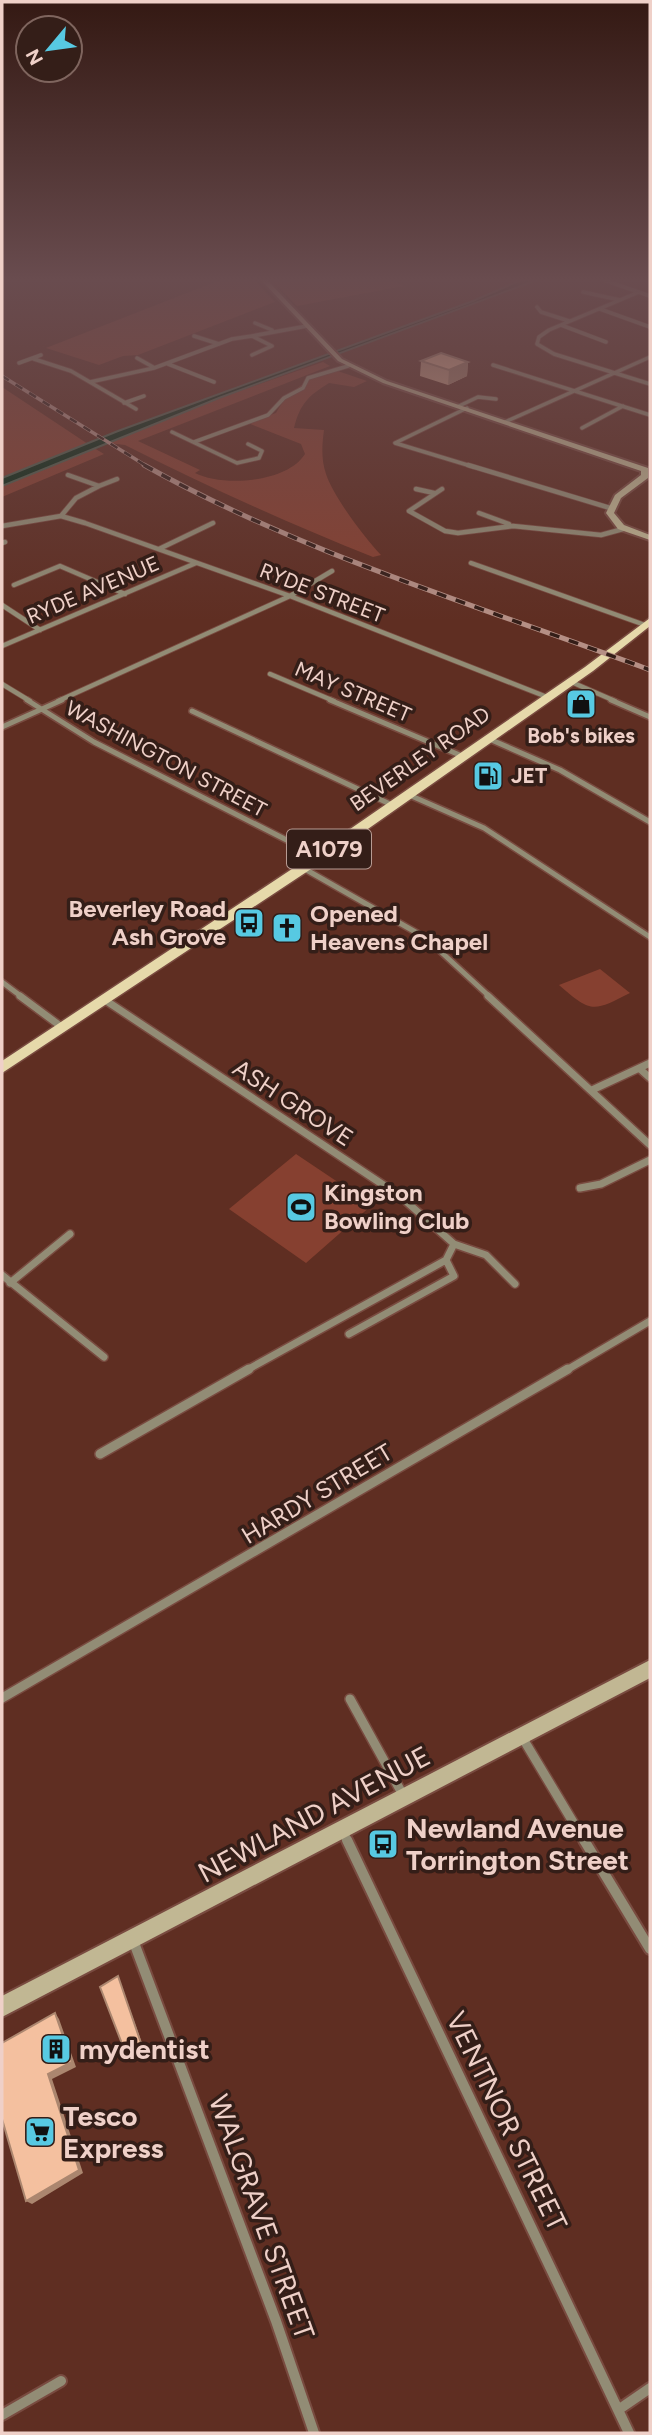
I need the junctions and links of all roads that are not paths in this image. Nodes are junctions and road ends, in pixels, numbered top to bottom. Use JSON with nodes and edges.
{"nodes":[{"id":1,"x":109,"y":394,"type":"edge"},
{"id":2,"x":292,"y":394,"type":"edge"},
{"id":3,"x":421,"y":394,"type":"edge"},
{"id":4,"x":566,"y":394,"type":"edge"},
{"id":5,"x":585,"y":394,"type":"edge"},
{"id":6,"x":144,"y":396,"type":"dead end"},
{"id":7,"x":496,"y":400,"type":"dead end"},
{"id":8,"x":124,"y":403,"type":"junction"},
{"id":9,"x":623,"y":406,"type":"junction"},
{"id":10,"x":463,"y":407,"type":"junction"},
{"id":11,"x":136,"y":410,"type":"dead end"},
{"id":12,"x":650,"y":415,"type":"edge"},
{"id":13,"x":505,"y":422,"type":"junction"},
{"id":14,"x":582,"y":428,"type":"dead end"},
{"id":15,"x":172,"y":432,"type":"dead end"},
{"id":16,"x":194,"y":442,"type":"junction"},
{"id":17,"x":248,"y":444,"type":"dead end"},
{"id":18,"x":648,"y":470,"type":"edge"},
{"id":19,"x":68,"y":475,"type":"dead end"},
{"id":20,"x":117,"y":479,"type":"dead end"},
{"id":21,"x":99,"y":486,"type":"junction"},
{"id":22,"x":416,"y":489,"type":"dead end"},
{"id":23,"x":442,"y":489,"type":"dead end"},
{"id":24,"x":434,"y":493,"type":"junction"},
{"id":25,"x":610,"y":508,"type":"junction"},
{"id":26,"x":478,"y":513,"type":"dead end"},
{"id":27,"x":61,"y":516,"type":"junction"},
{"id":28,"x":212,"y":523,"type":"dead end"},
{"id":29,"x":2,"y":526,"type":"edge"},
{"id":30,"x":513,"y":526,"type":"junction"},
{"id":31,"x":623,"y":529,"type":"junction"},
{"id":32,"x":650,"y":538,"type":"edge"},
{"id":33,"x":159,"y":549,"type":"junction"},
{"id":34,"x":196,"y":563,"type":"junction"},
{"id":35,"x":471,"y":563,"type":"dead end"},
{"id":36,"x":332,"y":571,"type":"dead end"},
{"id":37,"x":14,"y":585,"type":"dead end"},
{"id":38,"x":125,"y":594,"type":"junction"},
{"id":39,"x":290,"y":596,"type":"junction"},
{"id":40,"x":2,"y":605,"type":"edge"},
{"id":41,"x":648,"y":623,"type":"edge"},
{"id":42,"x":40,"y":630,"type":"junction"},
{"id":43,"x":2,"y":646,"type":"edge"},
{"id":44,"x":270,"y":674,"type":"dead end"},
{"id":45,"x":569,"y":681,"type":"junction"},
{"id":46,"x":2,"y":684,"type":"edge"},
{"id":47,"x":547,"y":697,"type":"junction"},
{"id":48,"x":41,"y":709,"type":"junction"},
{"id":49,"x":192,"y":711,"type":"dead end"},
{"id":50,"x":650,"y":717,"type":"edge"},
{"id":51,"x":2,"y":727,"type":"edge"},
{"id":52,"x":487,"y":738,"type":"junction"},
{"id":53,"x":462,"y":756,"type":"junction"},
{"id":54,"x":407,"y":794,"type":"junction"},
{"id":55,"x":391,"y":805,"type":"junction"},
{"id":56,"x":650,"y":822,"type":"edge"},
{"id":57,"x":318,"y":856,"type":"junction"},
{"id":58,"x":303,"y":867,"type":"junction"},
{"id":59,"x":650,"y":937,"type":"edge"},
{"id":60,"x":2,"y":982,"type":"edge"},
{"id":61,"x":105,"y":1000,"type":"junction"},
{"id":62,"x":64,"y":1028,"type":"junction"},
{"id":63,"x":650,"y":1063,"type":"edge"},
{"id":64,"x":2,"y":1068,"type":"edge"},
{"id":65,"x":640,"y":1069,"type":"junction"},
{"id":66,"x":650,"y":1078,"type":"edge"},
{"id":67,"x":592,"y":1090,"type":"junction"},
{"id":68,"x":650,"y":1145,"type":"edge"},
{"id":69,"x":650,"y":1160,"type":"edge"},
{"id":70,"x":580,"y":1188,"type":"dead end"},
{"id":71,"x":70,"y":1234,"type":"dead end"},
{"id":72,"x":454,"y":1244,"type":"junction"},
{"id":73,"x":446,"y":1260,"type":"junction"},
{"id":74,"x":2,"y":1275,"type":"edge"},
{"id":75,"x":10,"y":1283,"type":"junction"},
{"id":76,"x":515,"y":1284,"type":"dead end"},
{"id":77,"x":650,"y":1321,"type":"edge"},
{"id":78,"x":349,"y":1334,"type":"dead end"},
{"id":79,"x":104,"y":1357,"type":"dead end"},
{"id":80,"x":100,"y":1454,"type":"dead end"},
{"id":81,"x":650,"y":1669,"type":"edge"},
{"id":82,"x":2,"y":1698,"type":"edge"},
{"id":83,"x":351,"y":1699,"type":"dead end"},
{"id":84,"x":522,"y":1736,"type":"junction"},
{"id":85,"x":405,"y":1799,"type":"junction"},
{"id":86,"x":341,"y":1830,"type":"junction"},
{"id":87,"x":133,"y":1939,"type":"junction"},
{"id":88,"x":650,"y":1949,"type":"edge"},
{"id":89,"x":2,"y":2007,"type":"edge"},
{"id":90,"x":61,"y":2381,"type":"dead end"},
{"id":91,"x":650,"y":2388,"type":"edge"},
{"id":92,"x":618,"y":2410,"type":"junction"},
{"id":93,"x":2,"y":2415,"type":"edge"},
{"id":94,"x":314,"y":2433,"type":"edge"},
{"id":95,"x":629,"y":2433,"type":"edge"}],
"edges":[{"from":1,"to":8,"type":"street"},
{"from":2,"to":16,"type":"street"},
{"from":3,"to":10,"type":"street"},
{"from":4,"to":13,"type":"street"},
{"from":5,"to":9,"type":"street"},
{"from":6,"to":8,"type":"street"},
{"from":7,"to":10,"type":"street"},
{"from":8,"to":11,"type":"street"},
{"from":9,"to":12,"type":"street"},
{"from":9,"to":14,"type":"street"},
{"from":10,"to":13,"type":"street"},
{"from":10,"to":25,"type":"street"},
{"from":13,"to":18,"type":"street"},
{"from":15,"to":16,"type":"street"},
{"from":16,"to":17,"type":"street"},
{"from":18,"to":25,"type":"street"},
{"from":19,"to":21,"type":"street"},
{"from":20,"to":21,"type":"street"},
{"from":21,"to":27,"type":"street"},
{"from":22,"to":24,"type":"street"},
{"from":23,"to":24,"type":"street"},
{"from":24,"to":30,"type":"street"},
{"from":25,"to":31,"type":"street"},
{"from":26,"to":30,"type":"street"},
{"from":27,"to":29,"type":"street"},
{"from":27,"to":33,"type":"street","name":"RYDE STREET"},
{"from":28,"to":33,"type":"street"},
{"from":30,"to":31,"type":"street"},
{"from":31,"to":32,"type":"street"},
{"from":33,"to":34,"type":"street","name":"RYDE STREET"},
{"from":34,"to":38,"type":"street","name":"RYDE AVENUE"},
{"from":34,"to":39,"type":"street","name":"RYDE STREET"},
{"from":35,"to":41,"type":"street"},
{"from":36,"to":39,"type":"street"},
{"from":37,"to":38,"type":"street"},
{"from":38,"to":42,"type":"street","name":"RYDE AVENUE"},
{"from":39,"to":47,"type":"street","name":"RYDE STREET"},
{"from":39,"to":48,"type":"street"},
{"from":40,"to":42,"type":"street"},
{"from":41,"to":45,"type":"main road","name":"BEVERLEY ROAD","number":"A1079"},
{"from":42,"to":43,"type":"street","name":"RYDE AVENUE"},
{"from":44,"to":53,"type":"street","name":"MAY STREET"},
{"from":45,"to":47,"type":"main road","name":"BEVERLEY ROAD","number":"A1079"},
{"from":45,"to":50,"type":"street"},
{"from":46,"to":48,"type":"street","name":"WASHINGTON STREET"},
{"from":47,"to":52,"type":"main road","name":"BEVERLEY ROAD","number":"A1079"},
{"from":48,"to":51,"type":"street"},
{"from":48,"to":57,"type":"street","name":"WASHINGTON STREET"},
{"from":49,"to":55,"type":"street"},
{"from":52,"to":53,"type":"main road","name":"BEVERLEY ROAD","number":"A1079"},
{"from":52,"to":56,"type":"street"},
{"from":53,"to":54,"type":"main road","name":"BEVERLEY ROAD","number":"A1079"},
{"from":54,"to":55,"type":"main road","name":"BEVERLEY ROAD","number":"A1079"},
{"from":54,"to":59,"type":"street"},
{"from":55,"to":57,"type":"main road","name":"BEVERLEY ROAD","number":"A1079"},
{"from":57,"to":58,"type":"main road","name":"BEVERLEY ROAD","number":"A1079"},
{"from":58,"to":61,"type":"main road","name":"BEVERLEY ROAD","number":"A1079"},
{"from":58,"to":67,"type":"street"},
{"from":60,"to":62,"type":"street"},
{"from":61,"to":62,"type":"main road","name":"BEVERLEY ROAD","number":"A1079"},
{"from":61,"to":72,"type":"street","name":"ASH GROVE"},
{"from":62,"to":64,"type":"main road","name":"BEVERLEY ROAD","number":"A1079"},
{"from":63,"to":65,"type":"street"},
{"from":65,"to":66,"type":"street"},
{"from":65,"to":67,"type":"street"},
{"from":67,"to":68,"type":"street"},
{"from":69,"to":70,"type":"street"},
{"from":71,"to":75,"type":"street"},
{"from":72,"to":73,"type":"street"},
{"from":72,"to":76,"type":"street","name":"ASH GROVE"},
{"from":73,"to":78,"type":"street"},
{"from":73,"to":80,"type":"street"},
{"from":74,"to":75,"type":"street"},
{"from":75,"to":79,"type":"street"},
{"from":77,"to":82,"type":"street","name":"HARDY STREET"},
{"from":81,"to":84,"type":"street","name":"NEWLAND AVENUE"},
{"from":83,"to":85,"type":"street"},
{"from":84,"to":85,"type":"street","name":"NEWLAND AVENUE"},
{"from":84,"to":88,"type":"street"},
{"from":85,"to":86,"type":"street","name":"NEWLAND AVENUE"},
{"from":86,"to":87,"type":"street","name":"NEWLAND AVENUE"},
{"from":86,"to":92,"type":"street","name":"VENTNOR STREET"},
{"from":87,"to":89,"type":"street","name":"NEWLAND AVENUE"},
{"from":87,"to":94,"type":"street","name":"WALGRAVE STREET"},
{"from":90,"to":93,"type":"street"},
{"from":91,"to":92,"type":"street"},
{"from":92,"to":95,"type":"street","name":"VENTNOR STREET"}]}
